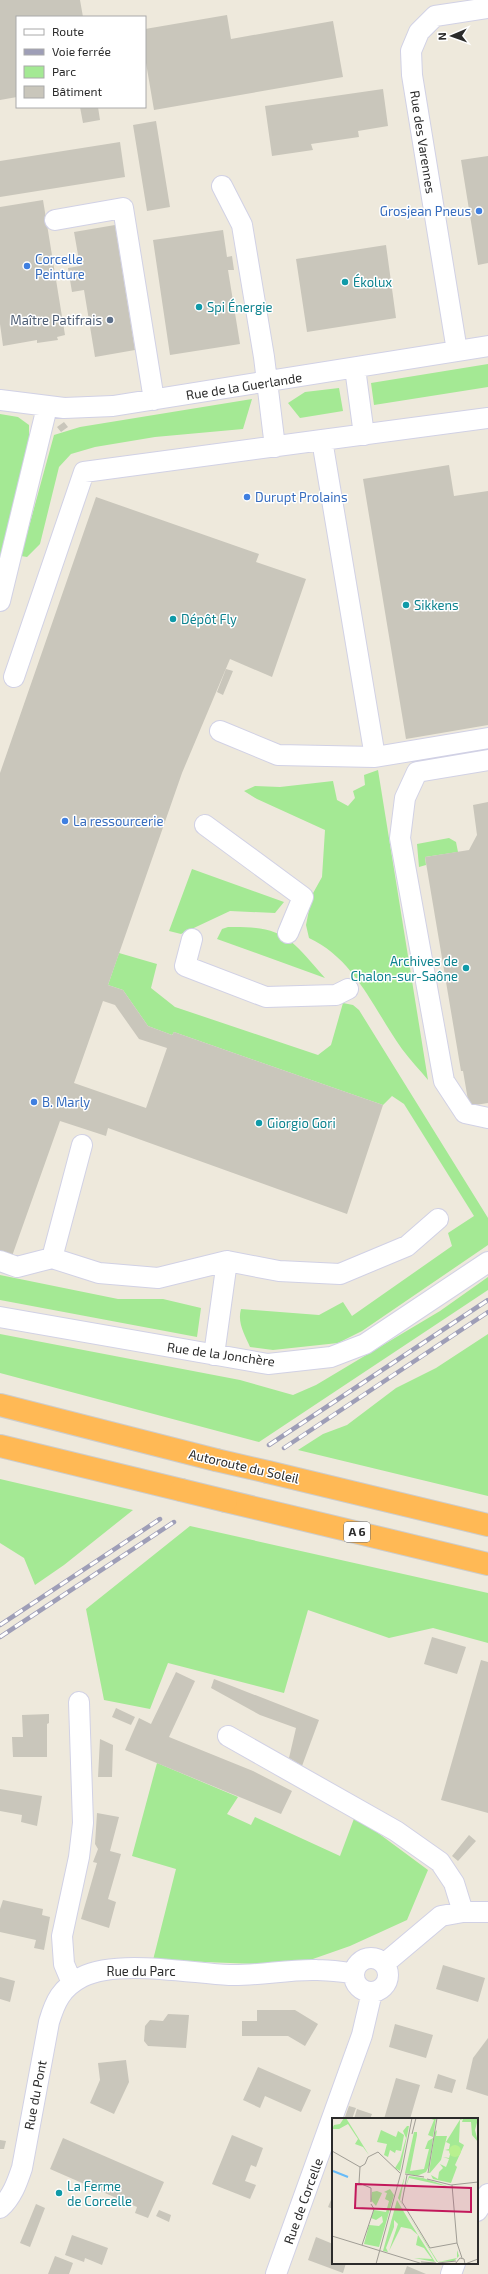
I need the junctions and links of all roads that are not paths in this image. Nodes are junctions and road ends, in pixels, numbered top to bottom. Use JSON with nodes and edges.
{"nodes":[{"id":1,"x":488,"y":8,"type":"edge"},
{"id":2,"x":222,"y":186,"type":"dead end"},
{"id":3,"x":55,"y":220,"type":"dead end"},
{"id":4,"x":488,"y":346,"type":"edge"},
{"id":5,"x":457,"y":351,"type":"junction"},
{"id":6,"x":355,"y":368,"type":"junction"},
{"id":7,"x":268,"y":382,"type":"junction"},
{"id":8,"x":0,"y":400,"type":"edge"},
{"id":9,"x":154,"y":400,"type":"junction"},
{"id":10,"x":47,"y":407,"type":"junction"},
{"id":11,"x":488,"y":418,"type":"edge"},
{"id":12,"x":364,"y":435,"type":"junction"},
{"id":13,"x":322,"y":440,"type":"junction"},
{"id":14,"x":275,"y":447,"type":"junction"},
{"id":15,"x":0,"y":601,"type":"edge"},
{"id":16,"x":14,"y":677,"type":"dead end"},
{"id":17,"x":220,"y":731,"type":"dead end"},
{"id":18,"x":488,"y":738,"type":"edge"},
{"id":19,"x":375,"y":757,"type":"junction"},
{"id":20,"x":488,"y":760,"type":"edge"},
{"id":21,"x":205,"y":825,"type":"dead end"},
{"id":22,"x":288,"y":933,"type":"dead end"},
{"id":23,"x":192,"y":939,"type":"dead end"},
{"id":24,"x":348,"y":989,"type":"dead end"},
{"id":25,"x":487,"y":1122,"type":"edge"},
{"id":26,"x":82,"y":1145,"type":"dead end"},
{"id":27,"x":438,"y":1219,"type":"dead end"},
{"id":28,"x":52,"y":1258,"type":"junction"},
{"id":29,"x":0,"y":1261,"type":"edge"},
{"id":30,"x":227,"y":1261,"type":"junction"},
{"id":31,"x":488,"y":1262,"type":"edge"},
{"id":32,"x":0,"y":1317,"type":"edge"},
{"id":33,"x":214,"y":1355,"type":"junction"},
{"id":34,"x":0,"y":1405,"type":"edge"},
{"id":35,"x":0,"y":1446,"type":"edge"},
{"id":36,"x":488,"y":1525,"type":"edge"},
{"id":37,"x":488,"y":1564,"type":"edge"},
{"id":38,"x":79,"y":1702,"type":"dead end"},
{"id":39,"x":228,"y":1736,"type":"dead end"},
{"id":40,"x":463,"y":1912,"type":"junction"},
{"id":41,"x":488,"y":1912,"type":"edge"},
{"id":42,"x":384,"y":1964,"type":"junction"},
{"id":43,"x":354,"y":1973,"type":"junction"},
{"id":44,"x":72,"y":1983,"type":"junction"},
{"id":45,"x":372,"y":1992,"type":"junction"},
{"id":46,"x":332,"y":2118,"type":"edge"},
{"id":47,"x":332,"y":2118,"type":"edge"},
{"id":48,"x":488,"y":2194,"type":"edge"},
{"id":49,"x":0,"y":2208,"type":"edge"},
{"id":50,"x":478,"y":2209,"type":"edge"},
{"id":51,"x":455,"y":2264,"type":"edge"},
{"id":52,"x":276,"y":2274,"type":"edge"},
{"id":53,"x":451,"y":2274,"type":"edge"}],
"edges":[{"from":1,"to":5,"type":"street","name":"Rue des Varennes"},
{"from":2,"to":7,"type":"street"},
{"from":3,"to":9,"type":"street"},
{"from":4,"to":5,"type":"street","name":"Rue de la Guerlande"},
{"from":5,"to":6,"type":"street","name":"Rue de la Guerlande"},
{"from":6,"to":7,"type":"street","name":"Rue de la Guerlande"},
{"from":6,"to":12,"type":"street"},
{"from":7,"to":9,"type":"street","name":"Rue de la Guerlande"},
{"from":7,"to":14,"type":"street"},
{"from":8,"to":10,"type":"street","name":"Rue de la Guerlande"},
{"from":9,"to":10,"type":"street","name":"Rue de la Guerlande"},
{"from":10,"to":15,"type":"street"},
{"from":11,"to":12,"type":"street"},
{"from":12,"to":13,"type":"street"},
{"from":13,"to":14,"type":"street"},
{"from":13,"to":19,"type":"street"},
{"from":14,"to":16,"type":"street"},
{"from":17,"to":19,"type":"street"},
{"from":18,"to":19,"type":"street"},
{"from":20,"to":25,"type":"street"},
{"from":21,"to":22,"type":"street"},
{"from":23,"to":24,"type":"street"},
{"from":26,"to":28,"type":"street"},
{"from":27,"to":30,"type":"street"},
{"from":28,"to":29,"type":"street"},
{"from":28,"to":30,"type":"street"},
{"from":30,"to":33,"type":"street"},
{"from":31,"to":33,"type":"street","name":"Rue de la Jonchère"},
{"from":32,"to":33,"type":"street","name":"Rue de la Jonchère"},
{"from":34,"to":36,"type":"highway","name":"Autoroute du Soleil","bridge":true},
{"from":35,"to":37,"type":"highway","number":"A 6","bridge":true},
{"from":38,"to":44,"type":"street"},
{"from":39,"to":40,"type":"street"},
{"from":40,"to":41,"type":"street"},
{"from":40,"to":42,"type":"street"},
{"from":42,"to":43,"type":"street"},
{"from":42,"to":45,"type":"street"},
{"from":43,"to":44,"type":"street","name":"Rue du Parc"},
{"from":43,"to":45,"type":"street"},
{"from":44,"to":49,"type":"street","name":"Rue du Pont"},
{"from":45,"to":47,"type":"street","name":"Rue de Corcelle"},
{"from":46,"to":52,"type":"street","name":"Rue de Corcelle"},
{"from":48,"to":50,"type":"street"},
{"from":51,"to":53,"type":"street"}]}
